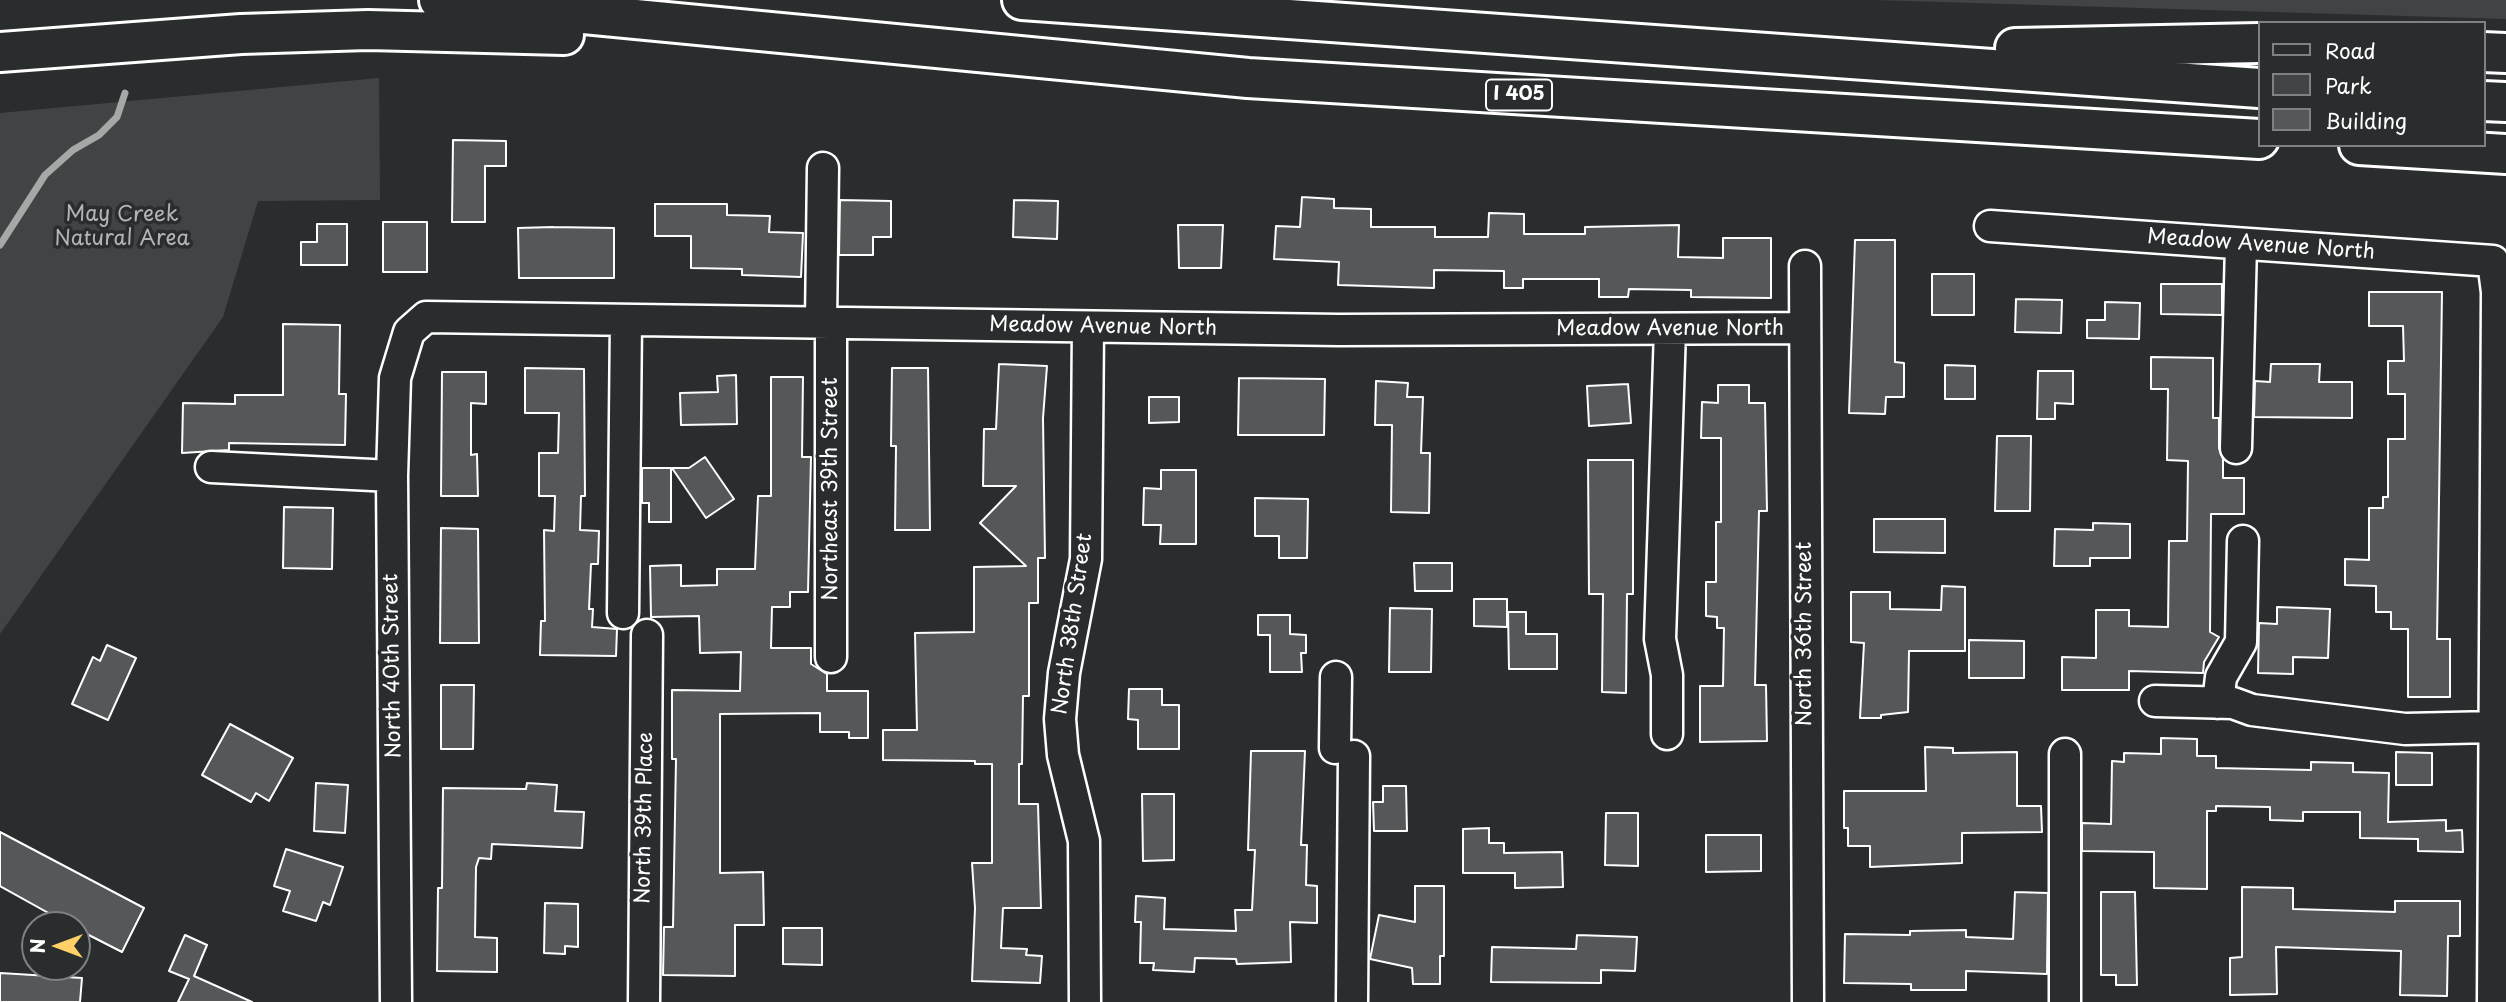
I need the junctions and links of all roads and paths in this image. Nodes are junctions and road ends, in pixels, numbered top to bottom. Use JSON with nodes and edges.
{"nodes":[{"id":1,"x":439,"y":0,"type":"edge"},
{"id":2,"x":1022,"y":0,"type":"edge"},
{"id":3,"x":781,"y":32,"type":"junction"},
{"id":4,"x":2258,"y":43,"type":"edge"},
{"id":5,"x":10,"y":51,"type":"edge"},
{"id":6,"x":1789,"y":52,"type":"junction"},
{"id":7,"x":2485,"y":52,"type":"edge"},
{"id":8,"x":2506,"y":53,"type":"edge"},
{"id":9,"x":2258,"y":88,"type":"edge"},
{"id":10,"x":2485,"y":101,"type":"edge"},
{"id":11,"x":2506,"y":102,"type":"edge"},
{"id":12,"x":2258,"y":139,"type":"edge"},
{"id":13,"x":2392,"y":147,"type":"edge"},
{"id":14,"x":2506,"y":154,"type":"edge"},
{"id":15,"x":822,"y":167,"type":"dead end"},
{"id":16,"x":1990,"y":226,"type":"dead end"},
{"id":17,"x":2241,"y":244,"type":"junction"},
{"id":18,"x":1805,"y":267,"type":"dead end"},
{"id":19,"x":2502,"y":292,"type":"edge"},
{"id":20,"x":626,"y":320,"type":"junction"},
{"id":21,"x":826,"y":322,"type":"junction"},
{"id":22,"x":1088,"y":327,"type":"junction"},
{"id":23,"x":1803,"y":328,"type":"junction"},
{"id":24,"x":1670,"y":329,"type":"junction"},
{"id":25,"x":409,"y":332,"type":"joint"},
{"id":26,"x":2236,"y":449,"type":"dead end"},
{"id":27,"x":211,"y":467,"type":"dead end"},
{"id":28,"x":392,"y":476,"type":"junction"},
{"id":29,"x":2243,"y":541,"type":"dead end"},
{"id":30,"x":623,"y":613,"type":"dead end"},
{"id":31,"x":2501,"y":630,"type":"edge"},
{"id":32,"x":647,"y":635,"type":"dead end"},
{"id":33,"x":831,"y":657,"type":"dead end"},
{"id":34,"x":1336,"y":677,"type":"dead end"},
{"id":35,"x":2155,"y":701,"type":"dead end"},
{"id":36,"x":2218,"y":702,"type":"junction"},
{"id":37,"x":2494,"y":727,"type":"junction"},
{"id":38,"x":1667,"y":734,"type":"dead end"},
{"id":39,"x":2065,"y":754,"type":"dead end"},
{"id":40,"x":396,"y":1002,"type":"edge"},
{"id":41,"x":644,"y":1002,"type":"edge"},
{"id":42,"x":1085,"y":1002,"type":"edge"},
{"id":43,"x":1352,"y":1002,"type":"edge"},
{"id":44,"x":1808,"y":1002,"type":"edge"},
{"id":45,"x":2065,"y":1002,"type":"edge"},
{"id":46,"x":2493,"y":1002,"type":"edge"}],
"edges":[{"from":1,"to":3,"type":"highway","number":"I 405"},
{"from":2,"to":6,"type":"highway"},
{"from":3,"to":5,"type":"highway"},
{"from":3,"to":12,"type":"highway","number":"I 405"},
{"from":4,"to":6,"type":"highway"},
{"from":6,"to":9,"type":"highway"},
{"from":7,"to":8,"type":"highway"},
{"from":10,"to":11,"type":"highway"},
{"from":13,"to":14,"type":"highway"},
{"from":15,"to":21,"type":"street","name":"Northeast 39th Street"},
{"from":16,"to":17,"type":"street","name":"Meadow Avenue North"},
{"from":17,"to":19,"type":"street","name":"Meadow Avenue North"},
{"from":17,"to":26,"type":"street"},
{"from":18,"to":23,"type":"street","name":"North 36th Street"},
{"from":19,"to":31,"type":"street"},
{"from":20,"to":21,"type":"street","name":"Meadow Avenue North"},
{"from":20,"to":25,"type":"street","name":"Meadow Avenue North"},
{"from":20,"to":30,"type":"street"},
{"from":21,"to":22,"type":"street","name":"Meadow Avenue North"},
{"from":21,"to":33,"type":"street","name":"Northeast 39th Street"},
{"from":22,"to":24,"type":"street","name":"Meadow Avenue North"},
{"from":22,"to":42,"type":"street","name":"North 38th Street"},
{"from":23,"to":24,"type":"street","name":"Meadow Avenue North"},
{"from":23,"to":44,"type":"street","name":"North 36th Street"},
{"from":24,"to":38,"type":"street"},
{"from":25,"to":28,"type":"street","name":"North 40th Street"},
{"from":27,"to":28,"type":"street"},
{"from":28,"to":40,"type":"street","name":"North 40th Street"},
{"from":29,"to":36,"type":"street"},
{"from":31,"to":37,"type":"street"},
{"from":32,"to":41,"type":"street","name":"North 39th Place"},
{"from":34,"to":43,"type":"street"},
{"from":35,"to":36,"type":"street"},
{"from":36,"to":37,"type":"street"},
{"from":37,"to":46,"type":"street"},
{"from":39,"to":45,"type":"street"}]}
